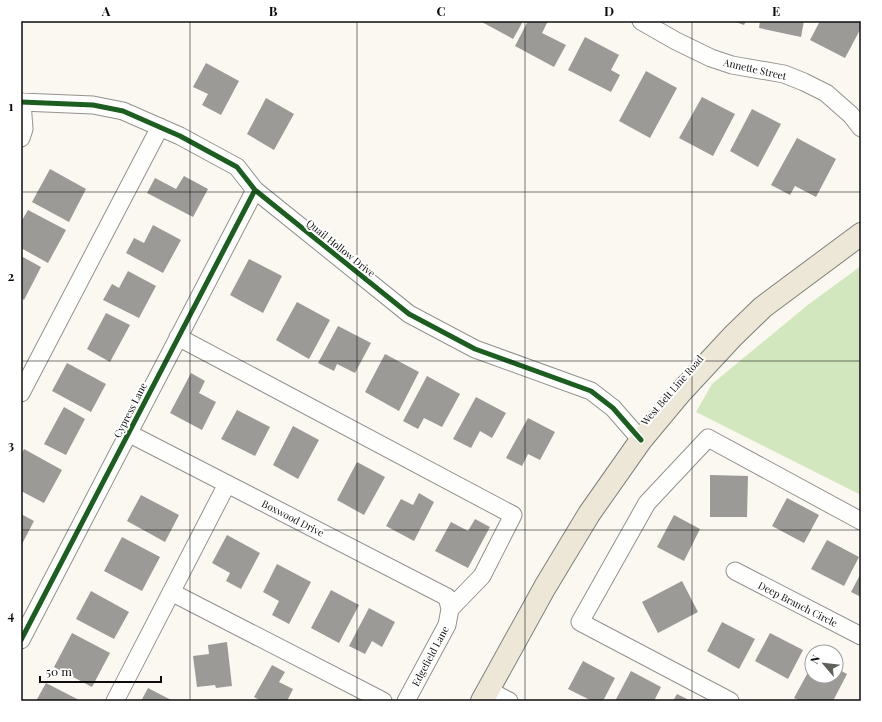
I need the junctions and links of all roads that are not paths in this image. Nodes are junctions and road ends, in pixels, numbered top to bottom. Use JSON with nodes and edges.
{"nodes":[{"id":1,"x":641,"y":21,"type":"edge"},
{"id":2,"x":21,"y":102,"type":"edge"},
{"id":3,"x":160,"y":127,"type":"junction"},
{"id":4,"x":861,"y":128,"type":"edge"},
{"id":5,"x":21,"y":138,"type":"edge"},
{"id":6,"x":255,"y":190,"type":"junction"},
{"id":7,"x":861,"y":234,"type":"edge"},
{"id":8,"x":178,"y":337,"type":"junction"},
{"id":9,"x":21,"y":393,"type":"edge"},
{"id":10,"x":128,"y":433,"type":"junction"},
{"id":11,"x":641,"y":440,"type":"junction"},
{"id":12,"x":227,"y":484,"type":"junction"},
{"id":13,"x":861,"y":521,"type":"edge"},
{"id":14,"x":736,"y":571,"type":"dead end"},
{"id":15,"x":171,"y":592,"type":"junction"},
{"id":16,"x":450,"y":609,"type":"junction"},
{"id":17,"x":861,"y":636,"type":"edge"},
{"id":18,"x":21,"y":640,"type":"edge"},
{"id":19,"x":485,"y":696,"type":"edge"},
{"id":20,"x":115,"y":701,"type":"edge"},
{"id":21,"x":383,"y":701,"type":"edge"},
{"id":22,"x":406,"y":701,"type":"edge"},
{"id":23,"x":509,"y":701,"type":"edge"},
{"id":24,"x":730,"y":701,"type":"edge"}],
"edges":[{"from":1,"to":4,"type":"street","name":"Annette Street"},
{"from":2,"to":3,"type":"street","name":"Quail Hollow Drive"},
{"from":2,"to":5,"type":"street"},
{"from":3,"to":6,"type":"street","name":"Quail Hollow Drive"},
{"from":3,"to":9,"type":"street"},
{"from":6,"to":8,"type":"street","name":"Cypress Lane"},
{"from":6,"to":11,"type":"street","name":"Quail Hollow Drive"},
{"from":7,"to":11,"type":"main road","name":"West Belt Line Road"},
{"from":8,"to":10,"type":"street","name":"Cypress Lane"},
{"from":8,"to":16,"type":"street"},
{"from":10,"to":12,"type":"street","name":"Boxwood Drive"},
{"from":10,"to":18,"type":"street","name":"Cypress Lane"},
{"from":11,"to":19,"type":"main road","name":"West Belt Line Road"},
{"from":12,"to":15,"type":"street"},
{"from":12,"to":16,"type":"street","name":"Boxwood Drive"},
{"from":13,"to":24,"type":"street"},
{"from":14,"to":17,"type":"street","name":"Deep Branch Circle"},
{"from":15,"to":20,"type":"street"},
{"from":15,"to":21,"type":"street"},
{"from":16,"to":22,"type":"street","name":"Edgefield Lane"},
{"from":19,"to":23,"type":"street"}]}
